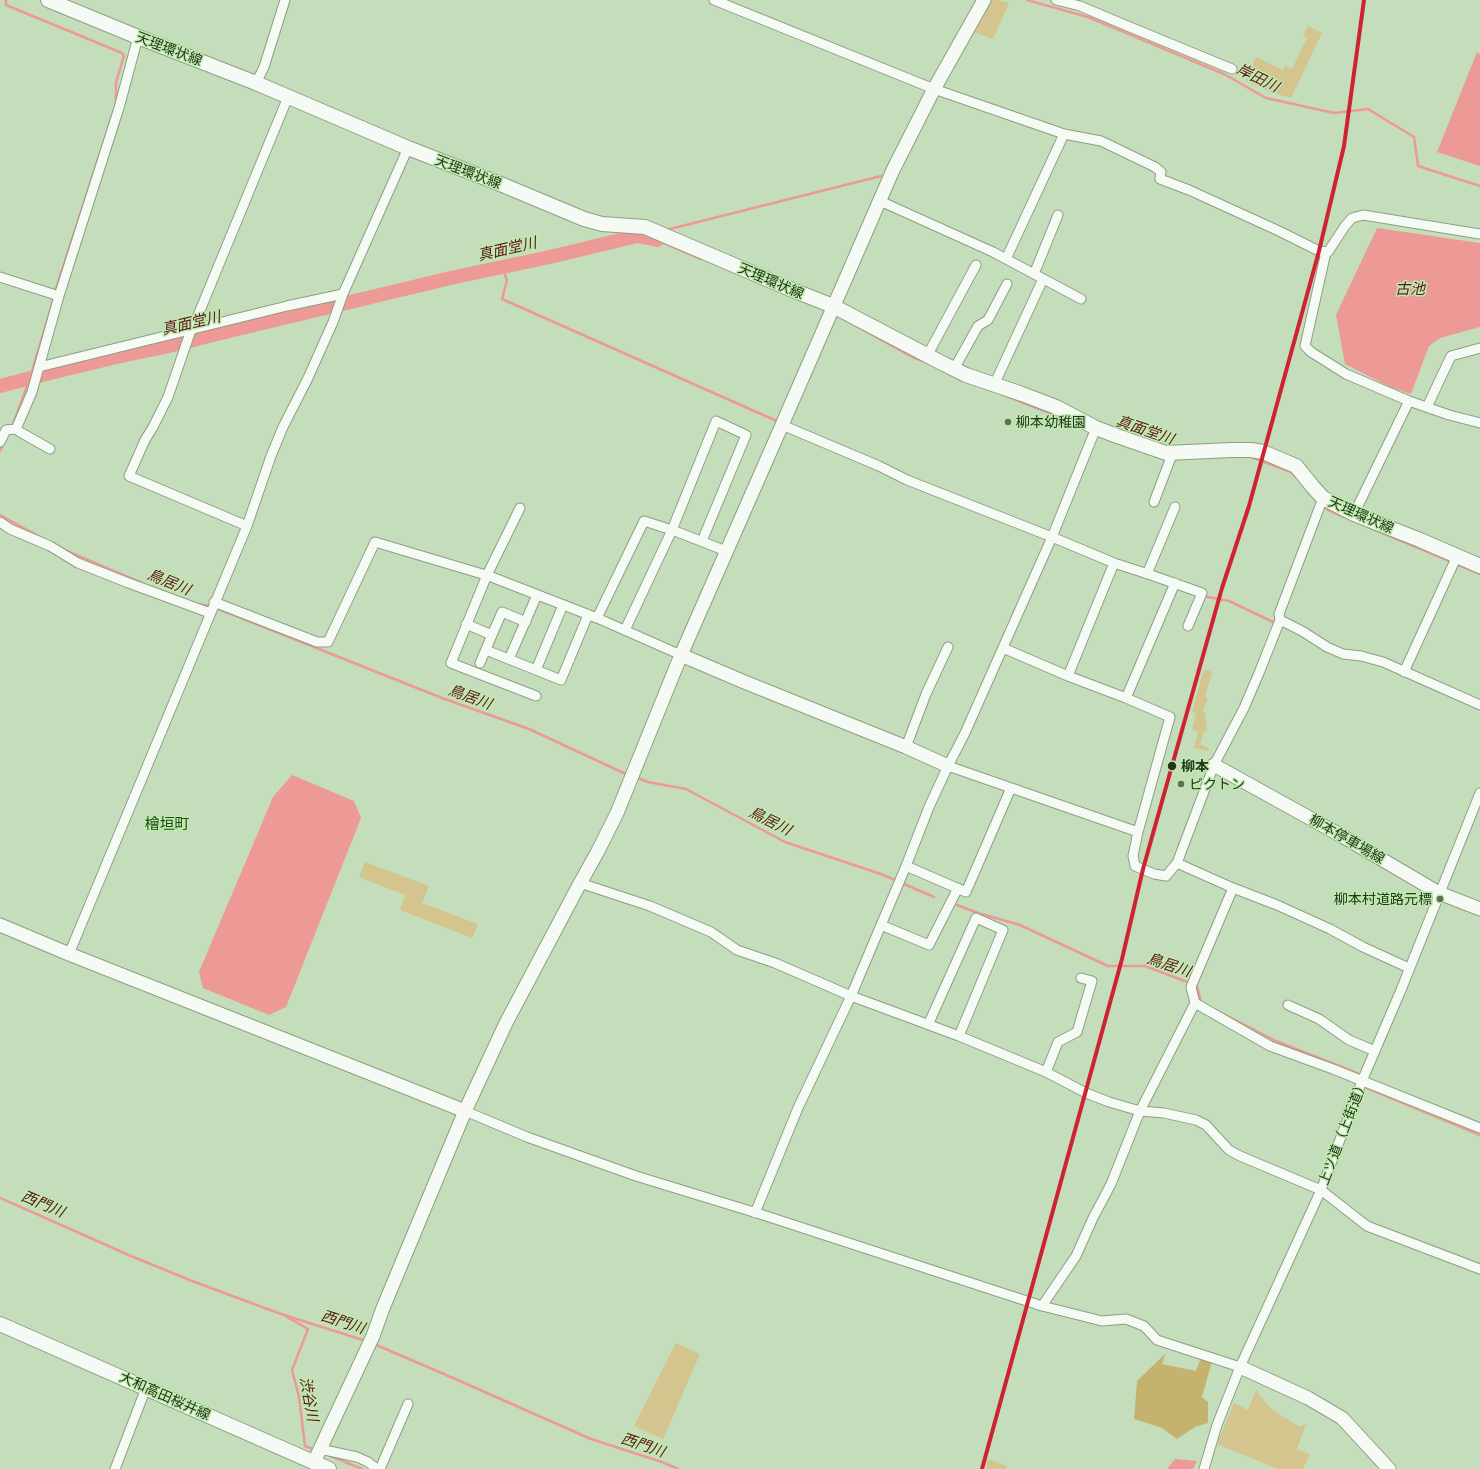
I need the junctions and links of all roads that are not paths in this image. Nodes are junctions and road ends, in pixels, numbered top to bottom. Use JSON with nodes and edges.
{"nodes":[{"id":1,"x":48,"y":0,"type":"edge"},
{"id":2,"x":285,"y":0,"type":"edge"},
{"id":3,"x":714,"y":0,"type":"edge"},
{"id":4,"x":984,"y":0,"type":"edge"},
{"id":5,"x":1056,"y":0,"type":"edge"},
{"id":6,"x":138,"y":38,"type":"junction"},
{"id":7,"x":1232,"y":69,"type":"dead end"},
{"id":8,"x":256,"y":83,"type":"junction"},
{"id":9,"x":934,"y":89,"type":"junction"},
{"id":10,"x":288,"y":97,"type":"junction"},
{"id":11,"x":1064,"y":134,"type":"junction"},
{"id":12,"x":408,"y":148,"type":"junction"},
{"id":13,"x":880,"y":201,"type":"junction"},
{"id":14,"x":1058,"y":215,"type":"dead end"},
{"id":15,"x":1480,"y":234,"type":"edge"},
{"id":16,"x":1326,"y":252,"type":"junction"},
{"id":17,"x":1006,"y":259,"type":"junction"},
{"id":18,"x":976,"y":265,"type":"dead end"},
{"id":19,"x":1034,"y":274,"type":"junction"},
{"id":20,"x":0,"y":277,"type":"edge"},
{"id":21,"x":1043,"y":280,"type":"junction"},
{"id":22,"x":1008,"y":284,"type":"dead end"},
{"id":23,"x":59,"y":296,"type":"junction"},
{"id":24,"x":343,"y":296,"type":"junction"},
{"id":25,"x":1081,"y":299,"type":"dead end"},
{"id":26,"x":833,"y":306,"type":"junction"},
{"id":27,"x":191,"y":331,"type":"junction"},
{"id":28,"x":1480,"y":348,"type":"edge"},
{"id":29,"x":927,"y":356,"type":"junction"},
{"id":30,"x":38,"y":369,"type":"junction"},
{"id":31,"x":954,"y":369,"type":"junction"},
{"id":32,"x":994,"y":385,"type":"junction"},
{"id":33,"x":1409,"y":401,"type":"junction"},
{"id":34,"x":1427,"y":407,"type":"junction"},
{"id":35,"x":1480,"y":423,"type":"edge"},
{"id":36,"x":782,"y":426,"type":"junction"},
{"id":37,"x":1096,"y":428,"type":"junction"},
{"id":38,"x":16,"y":429,"type":"junction"},
{"id":39,"x":0,"y":442,"type":"edge"},
{"id":40,"x":50,"y":449,"type":"dead end"},
{"id":41,"x":1173,"y":452,"type":"junction"},
{"id":42,"x":1323,"y":498,"type":"junction"},
{"id":43,"x":1154,"y":502,"type":"dead end"},
{"id":44,"x":1175,"y":507,"type":"dead end"},
{"id":45,"x":520,"y":508,"type":"dead end"},
{"id":46,"x":1354,"y":514,"type":"junction"},
{"id":47,"x":0,"y":522,"type":"edge"},
{"id":48,"x":247,"y":526,"type":"junction"},
{"id":49,"x":672,"y":530,"type":"junction"},
{"id":50,"x":1052,"y":537,"type":"junction"},
{"id":51,"x":702,"y":541,"type":"junction"},
{"id":52,"x":726,"y":551,"type":"junction"},
{"id":53,"x":1457,"y":556,"type":"junction"},
{"id":54,"x":1114,"y":564,"type":"junction"},
{"id":55,"x":1480,"y":566,"type":"edge"},
{"id":56,"x":1147,"y":574,"type":"junction"},
{"id":57,"x":487,"y":576,"type":"junction"},
{"id":58,"x":1175,"y":583,"type":"junction"},
{"id":59,"x":537,"y":595,"type":"junction"},
{"id":60,"x":214,"y":602,"type":"junction"},
{"id":61,"x":563,"y":606,"type":"junction"},
{"id":62,"x":210,"y":613,"type":"junction"},
{"id":63,"x":588,"y":615,"type":"junction"},
{"id":64,"x":598,"y":618,"type":"junction"},
{"id":65,"x":1280,"y":620,"type":"junction"},
{"id":66,"x":526,"y":622,"type":"junction"},
{"id":67,"x":466,"y":624,"type":"junction"},
{"id":68,"x":1188,"y":626,"type":"dead end"},
{"id":69,"x":625,"y":630,"type":"junction"},
{"id":70,"x":492,"y":635,"type":"junction"},
{"id":71,"x":948,"y":647,"type":"dead end"},
{"id":72,"x":1003,"y":648,"type":"junction"},
{"id":73,"x":486,"y":650,"type":"junction"},
{"id":74,"x":681,"y":655,"type":"junction"},
{"id":75,"x":509,"y":659,"type":"junction"},
{"id":76,"x":480,"y":663,"type":"dead end"},
{"id":77,"x":536,"y":670,"type":"junction"},
{"id":78,"x":1404,"y":672,"type":"junction"},
{"id":79,"x":1068,"y":676,"type":"junction"},
{"id":80,"x":536,"y":696,"type":"dead end"},
{"id":81,"x":1126,"y":698,"type":"junction"},
{"id":82,"x":1480,"y":705,"type":"edge"},
{"id":83,"x":906,"y":747,"type":"junction"},
{"id":84,"x":1214,"y":765,"type":"junction"},
{"id":85,"x":948,"y":766,"type":"junction"},
{"id":86,"x":1012,"y":788,"type":"junction"},
{"id":87,"x":1480,"y":793,"type":"edge"},
{"id":88,"x":1138,"y":832,"type":"junction"},
{"id":89,"x":1177,"y":863,"type":"junction"},
{"id":90,"x":906,"y":866,"type":"junction"},
{"id":91,"x":580,"y":883,"type":"junction"},
{"id":92,"x":958,"y":888,"type":"junction"},
{"id":93,"x":1233,"y":888,"type":"junction"},
{"id":94,"x":1439,"y":893,"type":"junction"},
{"id":95,"x":1480,"y":909,"type":"edge"},
{"id":96,"x":881,"y":924,"type":"junction"},
{"id":97,"x":0,"y":925,"type":"edge"},
{"id":98,"x":69,"y":954,"type":"junction"},
{"id":99,"x":1409,"y":968,"type":"junction"},
{"id":100,"x":1081,"y":978,"type":"dead end"},
{"id":101,"x":851,"y":996,"type":"junction"},
{"id":102,"x":1195,"y":1003,"type":"junction"},
{"id":103,"x":1288,"y":1005,"type":"dead end"},
{"id":104,"x":928,"y":1025,"type":"junction"},
{"id":105,"x":959,"y":1036,"type":"junction"},
{"id":106,"x":1375,"y":1051,"type":"junction"},
{"id":107,"x":1046,"y":1072,"type":"junction"},
{"id":108,"x":1362,"y":1081,"type":"junction"},
{"id":109,"x":464,"y":1111,"type":"junction"},
{"id":110,"x":1140,"y":1111,"type":"junction"},
{"id":111,"x":1480,"y":1128,"type":"edge"},
{"id":112,"x":1321,"y":1190,"type":"junction"},
{"id":113,"x":755,"y":1213,"type":"junction"},
{"id":114,"x":1480,"y":1269,"type":"edge"},
{"id":115,"x":1042,"y":1306,"type":"junction"},
{"id":116,"x":0,"y":1324,"type":"edge"},
{"id":117,"x":1240,"y":1367,"type":"junction"},
{"id":118,"x":146,"y":1388,"type":"junction"},
{"id":119,"x":408,"y":1404,"type":"dead end"},
{"id":120,"x":317,"y":1456,"type":"junction"},
{"id":121,"x":115,"y":1469,"type":"edge"},
{"id":122,"x":330,"y":1469,"type":"edge"},
{"id":123,"x":378,"y":1469,"type":"edge"},
{"id":124,"x":1204,"y":1469,"type":"edge"},
{"id":125,"x":1389,"y":1469,"type":"edge"}],
"edges":[{"from":1,"to":6,"type":"main road","name":"天理環状線"},
{"from":2,"to":8,"type":"street"},
{"from":3,"to":9,"type":"street"},
{"from":4,"to":9,"type":"street"},
{"from":5,"to":7,"type":"street"},
{"from":6,"to":8,"type":"main road","name":"天理環状線"},
{"from":6,"to":23,"type":"street"},
{"from":8,"to":10,"type":"main road","name":"天理環状線"},
{"from":9,"to":11,"type":"street"},
{"from":9,"to":13,"type":"street"},
{"from":10,"to":12,"type":"main road","name":"天理環状線"},
{"from":10,"to":27,"type":"street"},
{"from":11,"to":16,"type":"street"},
{"from":11,"to":17,"type":"street"},
{"from":12,"to":24,"type":"street"},
{"from":12,"to":26,"type":"main road","name":"天理環状線"},
{"from":13,"to":17,"type":"street"},
{"from":13,"to":26,"type":"street"},
{"from":14,"to":19,"type":"street"},
{"from":15,"to":16,"type":"street"},
{"from":16,"to":33,"type":"street"},
{"from":17,"to":19,"type":"street"},
{"from":18,"to":29,"type":"street"},
{"from":19,"to":21,"type":"street"},
{"from":20,"to":23,"type":"street"},
{"from":21,"to":25,"type":"street"},
{"from":21,"to":32,"type":"street"},
{"from":22,"to":31,"type":"street"},
{"from":23,"to":30,"type":"street"},
{"from":24,"to":27,"type":"street"},
{"from":24,"to":48,"type":"street"},
{"from":26,"to":29,"type":"main road","name":"天理環状線"},
{"from":26,"to":36,"type":"street"},
{"from":27,"to":30,"type":"street"},
{"from":27,"to":48,"type":"street"},
{"from":28,"to":34,"type":"street"},
{"from":29,"to":31,"type":"main road","name":"天理環状線"},
{"from":30,"to":38,"type":"street"},
{"from":31,"to":32,"type":"main road","name":"天理環状線"},
{"from":32,"to":37,"type":"main road","name":"天理環状線"},
{"from":33,"to":34,"type":"street"},
{"from":33,"to":46,"type":"street"},
{"from":34,"to":35,"type":"street"},
{"from":36,"to":50,"type":"street"},
{"from":36,"to":52,"type":"street"},
{"from":37,"to":41,"type":"main road","name":"天理環状線"},
{"from":37,"to":50,"type":"street"},
{"from":38,"to":39,"type":"street"},
{"from":38,"to":40,"type":"street"},
{"from":41,"to":42,"type":"main road","name":"天理環状線"},
{"from":41,"to":43,"type":"street"},
{"from":42,"to":46,"type":"main road","name":"天理環状線"},
{"from":42,"to":65,"type":"street"},
{"from":44,"to":56,"type":"street"},
{"from":45,"to":57,"type":"street"},
{"from":46,"to":53,"type":"main road","name":"天理環状線"},
{"from":47,"to":62,"type":"street"},
{"from":48,"to":60,"type":"street"},
{"from":49,"to":51,"type":"street"},
{"from":49,"to":51,"type":"street"},
{"from":49,"to":64,"type":"street"},
{"from":49,"to":69,"type":"street"},
{"from":50,"to":54,"type":"street"},
{"from":50,"to":72,"type":"street"},
{"from":51,"to":52,"type":"street"},
{"from":52,"to":74,"type":"street"},
{"from":53,"to":55,"type":"main road","name":"天理環状線"},
{"from":53,"to":78,"type":"street"},
{"from":54,"to":56,"type":"street"},
{"from":54,"to":79,"type":"street"},
{"from":56,"to":58,"type":"street"},
{"from":57,"to":59,"type":"street"},
{"from":57,"to":60,"type":"street"},
{"from":57,"to":67,"type":"street"},
{"from":58,"to":68,"type":"street"},
{"from":58,"to":81,"type":"street"},
{"from":59,"to":61,"type":"street"},
{"from":59,"to":66,"type":"street"},
{"from":60,"to":62,"type":"street"},
{"from":61,"to":63,"type":"street"},
{"from":61,"to":77,"type":"street"},
{"from":62,"to":98,"type":"street"},
{"from":63,"to":64,"type":"street"},
{"from":63,"to":77,"type":"street"},
{"from":64,"to":69,"type":"street"},
{"from":65,"to":78,"type":"street"},
{"from":65,"to":84,"type":"street"},
{"from":66,"to":70,"type":"street"},
{"from":66,"to":75,"type":"street"},
{"from":67,"to":70,"type":"street"},
{"from":67,"to":80,"type":"street"},
{"from":69,"to":74,"type":"street"},
{"from":70,"to":73,"type":"street"},
{"from":71,"to":83,"type":"street"},
{"from":72,"to":79,"type":"street"},
{"from":72,"to":85,"type":"street"},
{"from":73,"to":75,"type":"street"},
{"from":73,"to":76,"type":"street"},
{"from":74,"to":83,"type":"street"},
{"from":74,"to":91,"type":"street"},
{"from":75,"to":77,"type":"street"},
{"from":78,"to":82,"type":"street"},
{"from":79,"to":81,"type":"street"},
{"from":81,"to":88,"type":"street"},
{"from":83,"to":85,"type":"street"},
{"from":84,"to":89,"type":"street"},
{"from":84,"to":94,"type":"street","name":"柳本停車場線"},
{"from":85,"to":86,"type":"street"},
{"from":85,"to":90,"type":"street"},
{"from":86,"to":88,"type":"street"},
{"from":86,"to":92,"type":"street"},
{"from":87,"to":94,"type":"street","name":"上ツ道（上街道）"},
{"from":88,"to":89,"type":"street"},
{"from":89,"to":93,"type":"street"},
{"from":90,"to":92,"type":"street"},
{"from":90,"to":96,"type":"street"},
{"from":91,"to":101,"type":"street"},
{"from":91,"to":109,"type":"street"},
{"from":92,"to":96,"type":"street"},
{"from":93,"to":99,"type":"street"},
{"from":93,"to":102,"type":"street"},
{"from":94,"to":95,"type":"street","name":"柳本停車場線"},
{"from":94,"to":99,"type":"street","name":"上ツ道（上街道）"},
{"from":96,"to":101,"type":"street"},
{"from":97,"to":98,"type":"street"},
{"from":98,"to":109,"type":"street"},
{"from":99,"to":106,"type":"street","name":"上ツ道（上街道）"},
{"from":100,"to":107,"type":"street"},
{"from":101,"to":104,"type":"street"},
{"from":101,"to":113,"type":"street"},
{"from":102,"to":108,"type":"street"},
{"from":102,"to":110,"type":"street"},
{"from":103,"to":106,"type":"street"},
{"from":104,"to":105,"type":"street"},
{"from":104,"to":105,"type":"street"},
{"from":105,"to":107,"type":"street"},
{"from":106,"to":108,"type":"street","name":"上ツ道（上街道）"},
{"from":107,"to":110,"type":"street"},
{"from":108,"to":111,"type":"street"},
{"from":108,"to":112,"type":"street","name":"上ツ道（上街道）"},
{"from":109,"to":113,"type":"street"},
{"from":109,"to":120,"type":"street"},
{"from":110,"to":112,"type":"street"},
{"from":110,"to":115,"type":"street"},
{"from":112,"to":114,"type":"street"},
{"from":112,"to":117,"type":"street","name":"上ツ道（上街道）"},
{"from":113,"to":115,"type":"street"},
{"from":115,"to":117,"type":"street"},
{"from":116,"to":118,"type":"main road","name":"大和高田桜井線"},
{"from":117,"to":124,"type":"street","name":"上ツ道（上街道）"},
{"from":117,"to":125,"type":"street"},
{"from":118,"to":120,"type":"main road","name":"大和高田桜井線"},
{"from":118,"to":121,"type":"street"},
{"from":119,"to":123,"type":"street"},
{"from":120,"to":122,"type":"main road","name":"大和高田桜井線"},
{"from":120,"to":123,"type":"street"}]}
